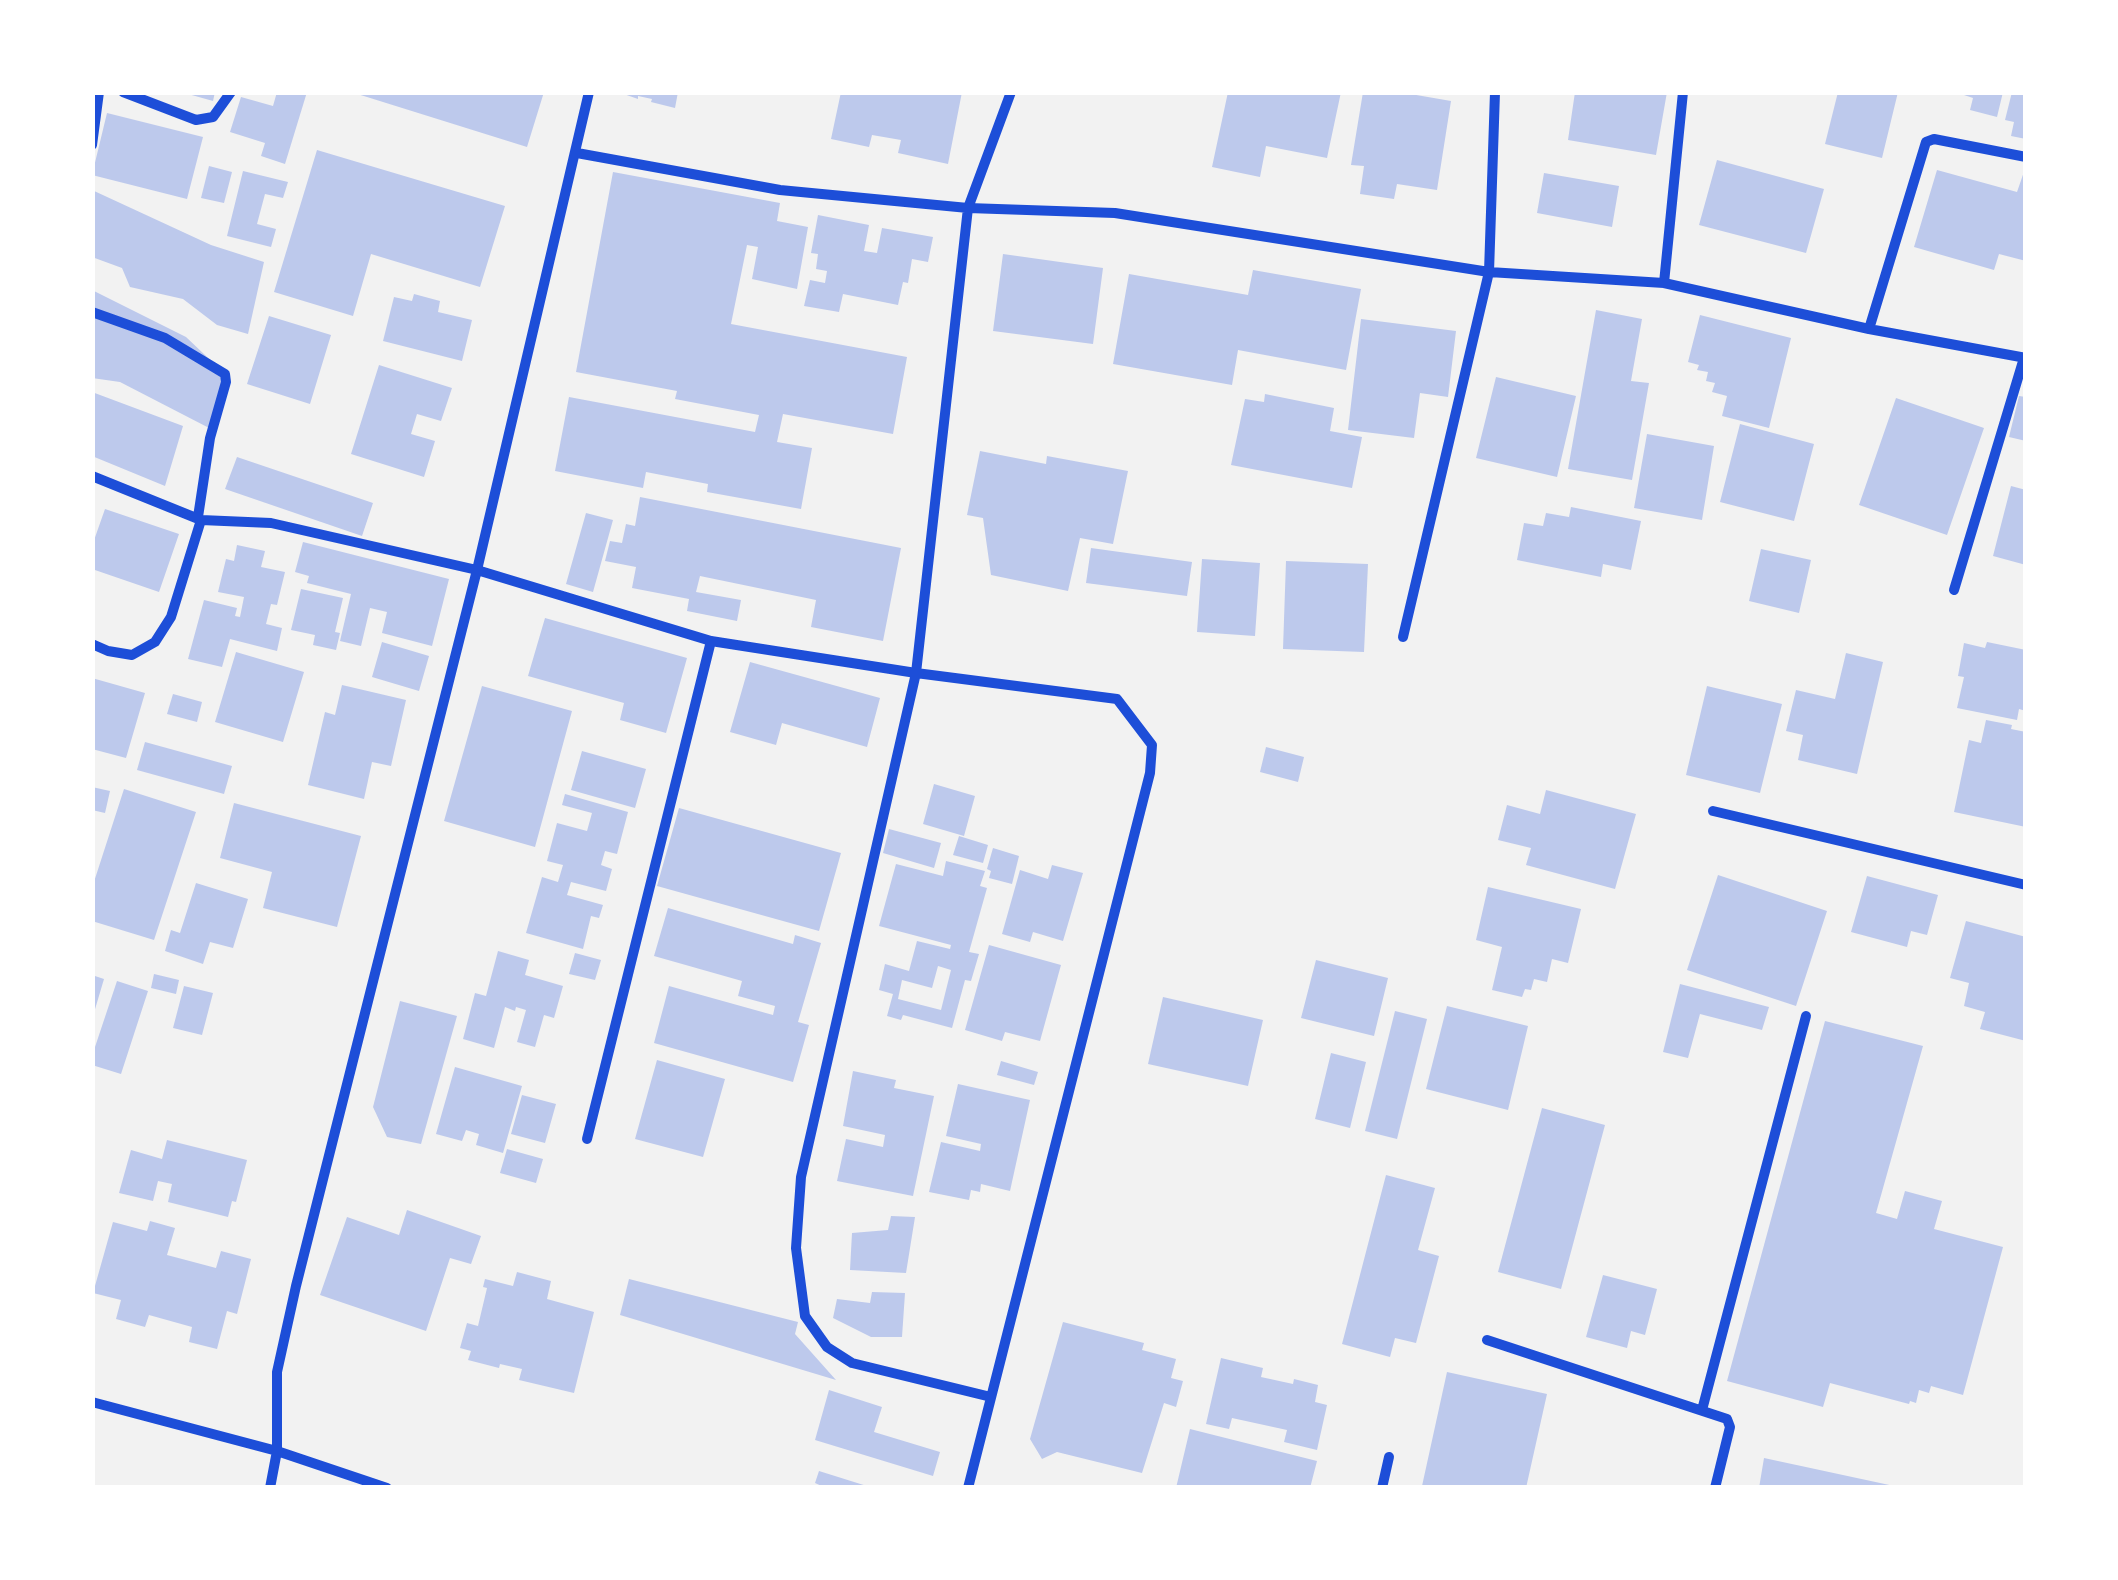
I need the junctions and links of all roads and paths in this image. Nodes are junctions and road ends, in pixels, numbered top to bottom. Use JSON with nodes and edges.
{"nodes":[{"id":1,"x":99,"y":92,"type":"edge"},
{"id":2,"x":123,"y":92,"type":"edge"},
{"id":3,"x":231,"y":92,"type":"edge"},
{"id":4,"x":589,"y":92,"type":"edge"},
{"id":5,"x":1011,"y":92,"type":"edge"},
{"id":6,"x":1495,"y":92,"type":"edge"},
{"id":7,"x":1683,"y":92,"type":"edge"},
{"id":8,"x":92,"y":146,"type":"edge"},
{"id":9,"x":577,"y":153,"type":"junction"},
{"id":10,"x":2026,"y":157,"type":"edge"},
{"id":11,"x":968,"y":208,"type":"junction"},
{"id":12,"x":1489,"y":272,"type":"junction"},
{"id":13,"x":1664,"y":284,"type":"junction"},
{"id":14,"x":92,"y":312,"type":"edge"},
{"id":15,"x":1870,"y":329,"type":"junction"},
{"id":16,"x":2025,"y":358,"type":"edge"},
{"id":17,"x":92,"y":476,"type":"edge"},
{"id":18,"x":201,"y":520,"type":"junction"},
{"id":19,"x":476,"y":570,"type":"junction"},
{"id":20,"x":1954,"y":590,"type":"dead end"},
{"id":21,"x":1403,"y":637,"type":"dead end"},
{"id":22,"x":711,"y":641,"type":"junction"},
{"id":23,"x":92,"y":644,"type":"edge"},
{"id":24,"x":916,"y":673,"type":"junction"},
{"id":25,"x":1713,"y":812,"type":"dead end"},
{"id":26,"x":2026,"y":885,"type":"edge"},
{"id":27,"x":1806,"y":1016,"type":"dead end"},
{"id":28,"x":587,"y":1139,"type":"dead end"},
{"id":29,"x":1486,"y":1340,"type":"dead end"},
{"id":30,"x":991,"y":1397,"type":"junction"},
{"id":31,"x":92,"y":1402,"type":"edge"},
{"id":32,"x":1702,"y":1410,"type":"junction"},
{"id":33,"x":277,"y":1450,"type":"junction"},
{"id":34,"x":1389,"y":1457,"type":"dead end"},
{"id":35,"x":270,"y":1488,"type":"edge"},
{"id":36,"x":387,"y":1488,"type":"edge"},
{"id":37,"x":968,"y":1488,"type":"edge"},
{"id":38,"x":1382,"y":1488,"type":"edge"},
{"id":39,"x":1715,"y":1488,"type":"edge"}],
"edges":[{"from":1,"to":8,"type":"street"},
{"from":2,"to":3,"type":"street"},
{"from":4,"to":9,"type":"street"},
{"from":5,"to":11,"type":"street"},
{"from":6,"to":12,"type":"street"},
{"from":7,"to":13,"type":"street"},
{"from":9,"to":11,"type":"street"},
{"from":9,"to":19,"type":"street"},
{"from":10,"to":15,"type":"street"},
{"from":11,"to":12,"type":"street"},
{"from":11,"to":24,"type":"street"},
{"from":12,"to":13,"type":"street"},
{"from":12,"to":21,"type":"street"},
{"from":13,"to":15,"type":"street"},
{"from":14,"to":18,"type":"street"},
{"from":15,"to":16,"type":"street"},
{"from":16,"to":20,"type":"street"},
{"from":17,"to":18,"type":"street"},
{"from":18,"to":19,"type":"street"},
{"from":18,"to":23,"type":"street"},
{"from":19,"to":22,"type":"street"},
{"from":19,"to":33,"type":"street"},
{"from":22,"to":24,"type":"street"},
{"from":22,"to":28,"type":"street"},
{"from":24,"to":30,"type":"street"},
{"from":24,"to":30,"type":"street"},
{"from":25,"to":26,"type":"street"},
{"from":27,"to":32,"type":"street"},
{"from":29,"to":32,"type":"street"},
{"from":30,"to":37,"type":"street"},
{"from":31,"to":33,"type":"street"},
{"from":32,"to":39,"type":"street"},
{"from":33,"to":35,"type":"street"},
{"from":33,"to":36,"type":"street"},
{"from":34,"to":38,"type":"street"}]}
